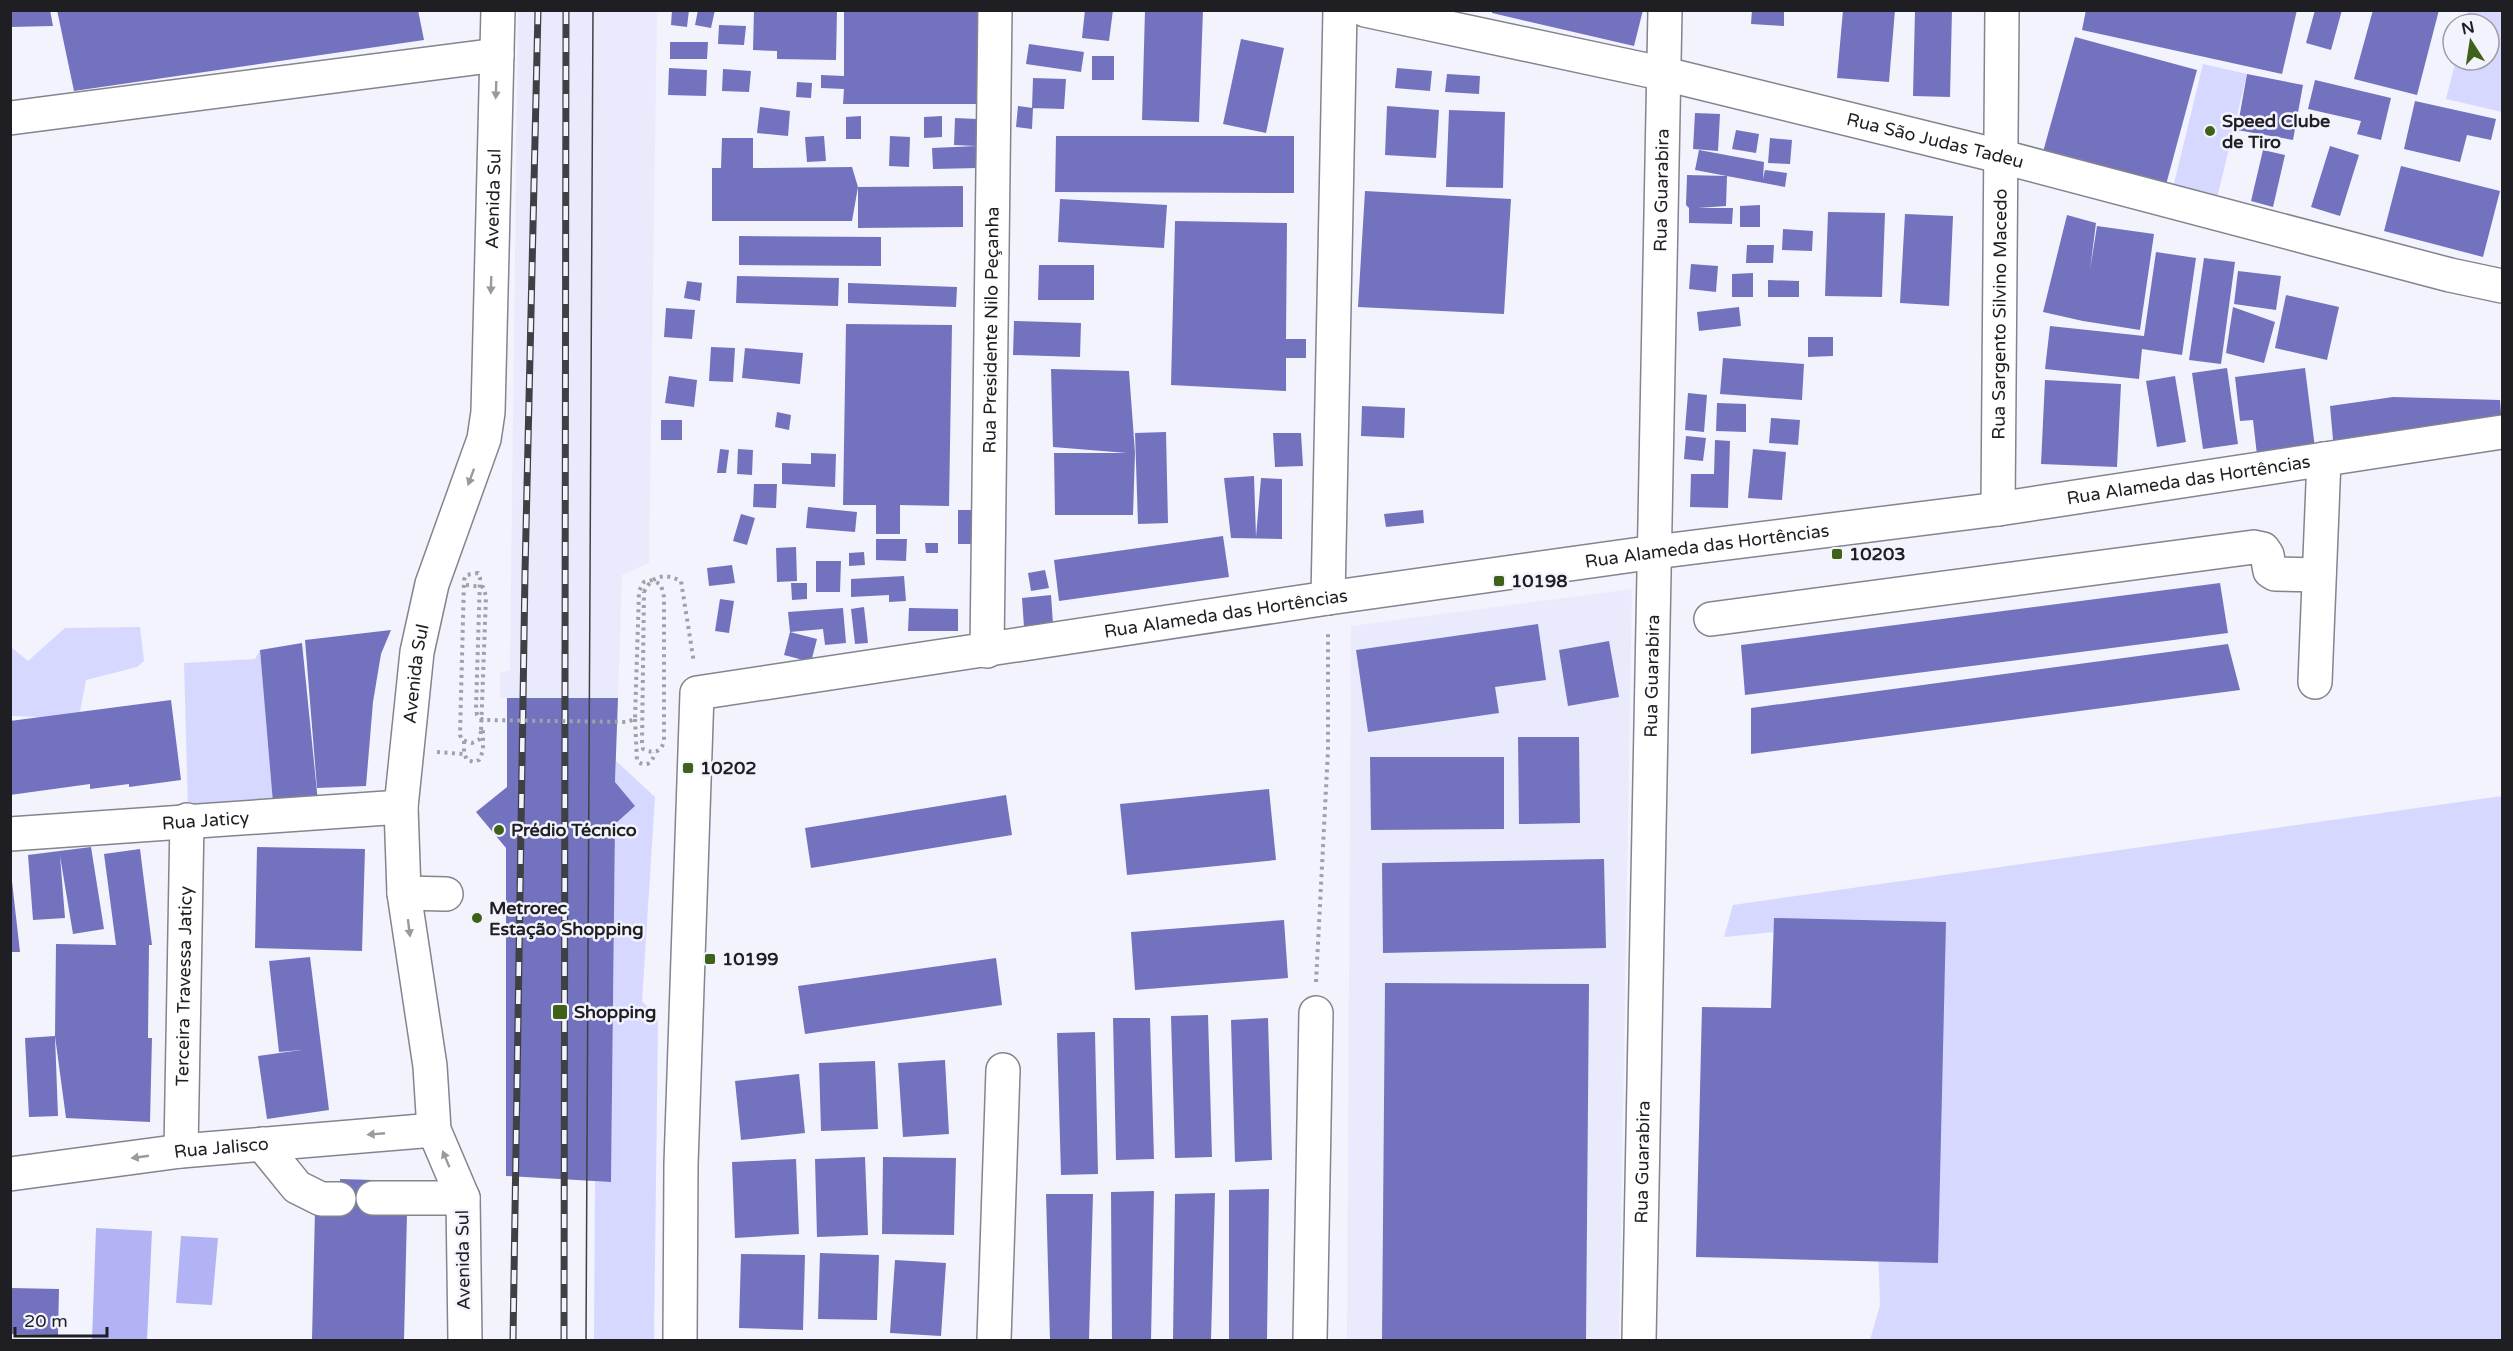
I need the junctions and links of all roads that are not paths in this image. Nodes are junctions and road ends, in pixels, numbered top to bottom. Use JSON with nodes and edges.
{"nodes":[{"id":1,"x":498,"y":10,"type":"edge"},
{"id":2,"x":994,"y":10,"type":"edge"},
{"id":3,"x":1340,"y":10,"type":"edge"},
{"id":4,"x":1365,"y":10,"type":"edge"},
{"id":5,"x":1665,"y":10,"type":"edge"},
{"id":6,"x":2002,"y":10,"type":"edge"},
{"id":7,"x":497,"y":55,"type":"junction"},
{"id":8,"x":1665,"y":74,"type":"junction"},
{"id":9,"x":10,"y":118,"type":"edge"},
{"id":10,"x":1999,"y":156,"type":"junction"},
{"id":11,"x":2502,"y":286,"type":"edge"},
{"id":12,"x":2502,"y":432,"type":"edge"},
{"id":13,"x":2324,"y":459,"type":"junction"},
{"id":14,"x":1998,"y":509,"type":"junction"},
{"id":15,"x":1655,"y":552,"type":"junction"},
{"id":16,"x":2319,"y":575,"type":"junction"},
{"id":17,"x":1328,"y":598,"type":"junction"},
{"id":18,"x":1712,"y":619,"type":"dead end"},
{"id":19,"x":987,"y":651,"type":"junction"},
{"id":20,"x":2314,"y":682,"type":"dead end"},
{"id":21,"x":401,"y":807,"type":"junction"},
{"id":22,"x":187,"y":820,"type":"junction"},
{"id":23,"x":10,"y":834,"type":"edge"},
{"id":24,"x":404,"y":893,"type":"junction"},
{"id":25,"x":446,"y":894,"type":"dead end"},
{"id":26,"x":1316,"y":1012,"type":"road end"},
{"id":27,"x":1003,"y":1070,"type":"dead end"},
{"id":28,"x":434,"y":1130,"type":"junction"},
{"id":29,"x":262,"y":1144,"type":"junction"},
{"id":30,"x":181,"y":1151,"type":"junction"},
{"id":31,"x":10,"y":1174,"type":"edge"},
{"id":32,"x":373,"y":1198,"type":"dead end"},
{"id":33,"x":463,"y":1198,"type":"junction"},
{"id":34,"x":339,"y":1199,"type":"dead end"},
{"id":35,"x":465,"y":1341,"type":"edge"},
{"id":36,"x":680,"y":1341,"type":"edge"},
{"id":37,"x":994,"y":1341,"type":"edge"},
{"id":38,"x":1310,"y":1341,"type":"edge"},
{"id":39,"x":1639,"y":1341,"type":"edge"}],
"edges":[{"from":1,"to":7,"type":"street","name":"Avenida Sul"},
{"from":2,"to":19,"type":"street","name":"Rua Presidente Nilo Peçanha"},
{"from":3,"to":17,"type":"street"},
{"from":4,"to":8,"type":"street","name":"Rua São Judas Tadeu"},
{"from":5,"to":8,"type":"street","name":"Rua Guarabira"},
{"from":6,"to":10,"type":"street","name":"Rua Sargento Silvino Macedo"},
{"from":7,"to":9,"type":"street"},
{"from":7,"to":21,"type":"street","name":"Avenida Sul","one_way":true},
{"from":8,"to":10,"type":"street","name":"Rua São Judas Tadeu"},
{"from":8,"to":15,"type":"street","name":"Rua Guarabira"},
{"from":10,"to":11,"type":"street","name":"Rua São Judas Tadeu"},
{"from":10,"to":14,"type":"street","name":"Rua Sargento Silvino Macedo"},
{"from":12,"to":13,"type":"street","name":"Rua Alameda das Hortências"},
{"from":13,"to":14,"type":"street","name":"Rua Alameda das Hortências"},
{"from":13,"to":16,"type":"street"},
{"from":14,"to":15,"type":"street","name":"Rua Alameda das Hortências"},
{"from":15,"to":17,"type":"street","name":"Rua Alameda das Hortências"},
{"from":15,"to":39,"type":"street","name":"Rua Guarabira"},
{"from":16,"to":18,"type":"street"},
{"from":16,"to":20,"type":"street"},
{"from":17,"to":19,"type":"street","name":"Rua Alameda das Hortências"},
{"from":19,"to":36,"type":"street","name":"Rua Alameda das Hortências"},
{"from":21,"to":22,"type":"street","name":"Rua Jaticy"},
{"from":21,"to":24,"type":"street","name":"Avenida Sul"},
{"from":22,"to":23,"type":"street","name":"Rua Jaticy"},
{"from":22,"to":30,"type":"street","name":"Terceira Travessa Jaticy"},
{"from":24,"to":25,"type":"street"},
{"from":24,"to":28,"type":"street","name":"Avenida Sul","one_way":true},
{"from":26,"to":38,"type":"street"},
{"from":27,"to":37,"type":"street"},
{"from":28,"to":29,"type":"street","name":"Rua Jalisco","one_way":true},
{"from":33,"to":28,"type":"street","name":"Avenida Sul","one_way":true},
{"from":29,"to":30,"type":"street","name":"Rua Jalisco"},
{"from":29,"to":34,"type":"street"},
{"from":30,"to":31,"type":"street","name":"Rua Jalisco","one_way":true},
{"from":32,"to":33,"type":"street"},
{"from":33,"to":35,"type":"street","name":"Avenida Sul"}]}
